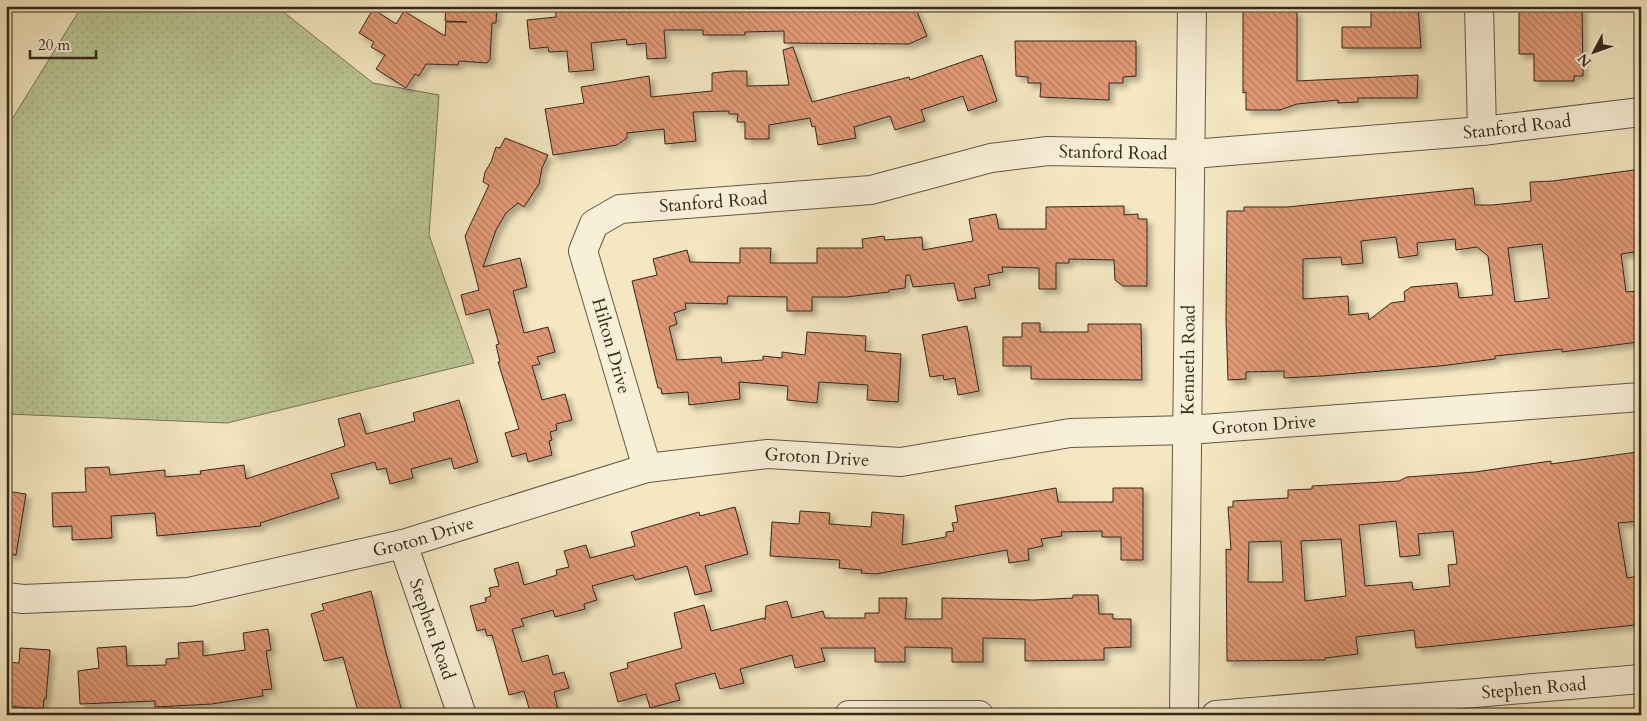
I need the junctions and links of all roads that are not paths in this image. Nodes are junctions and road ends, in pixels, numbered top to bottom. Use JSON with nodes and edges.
{"nodes":[{"id":1,"x":1192,"y":6,"type":"edge"},
{"id":2,"x":1480,"y":6,"type":"edge"},
{"id":3,"x":1641,"y":112,"type":"edge"},
{"id":4,"x":1482,"y":131,"type":"junction"},
{"id":5,"x":1192,"y":154,"type":"junction"},
{"id":6,"x":594,"y":224,"type":"joint"},
{"id":7,"x":1641,"y":397,"type":"edge"},
{"id":8,"x":1188,"y":430,"type":"junction"},
{"id":9,"x":647,"y":468,"type":"junction"},
{"id":10,"x":403,"y":544,"type":"junction"},
{"id":11,"x":6,"y":597,"type":"edge"},
{"id":12,"x":1641,"y":679,"type":"edge"},
{"id":13,"x":462,"y":715,"type":"edge"},
{"id":14,"x":848,"y":715,"type":"edge"},
{"id":15,"x":979,"y":715,"type":"edge"},
{"id":16,"x":1184,"y":715,"type":"edge"},
{"id":17,"x":1216,"y":715,"type":"edge"}],
"edges":[{"from":1,"to":5,"type":"street","name":"Kenneth Road"},
{"from":2,"to":4,"type":"street"},
{"from":3,"to":4,"type":"street","name":"Stanford Road"},
{"from":4,"to":5,"type":"street","name":"Stanford Road"},
{"from":5,"to":6,"type":"street","name":"Stanford Road"},
{"from":5,"to":8,"type":"street","name":"Kenneth Road"},
{"from":6,"to":9,"type":"street","name":"Hilton Drive"},
{"from":7,"to":8,"type":"street","name":"Groton Drive"},
{"from":8,"to":9,"type":"street","name":"Groton Drive"},
{"from":8,"to":16,"type":"street","name":"Kenneth Road"},
{"from":9,"to":10,"type":"street","name":"Groton Drive"},
{"from":10,"to":11,"type":"street","name":"Groton Drive"},
{"from":10,"to":13,"type":"street","name":"Stephen Road"},
{"from":12,"to":17,"type":"street","name":"Stephen Road"},
{"from":14,"to":15,"type":"street"}]}
